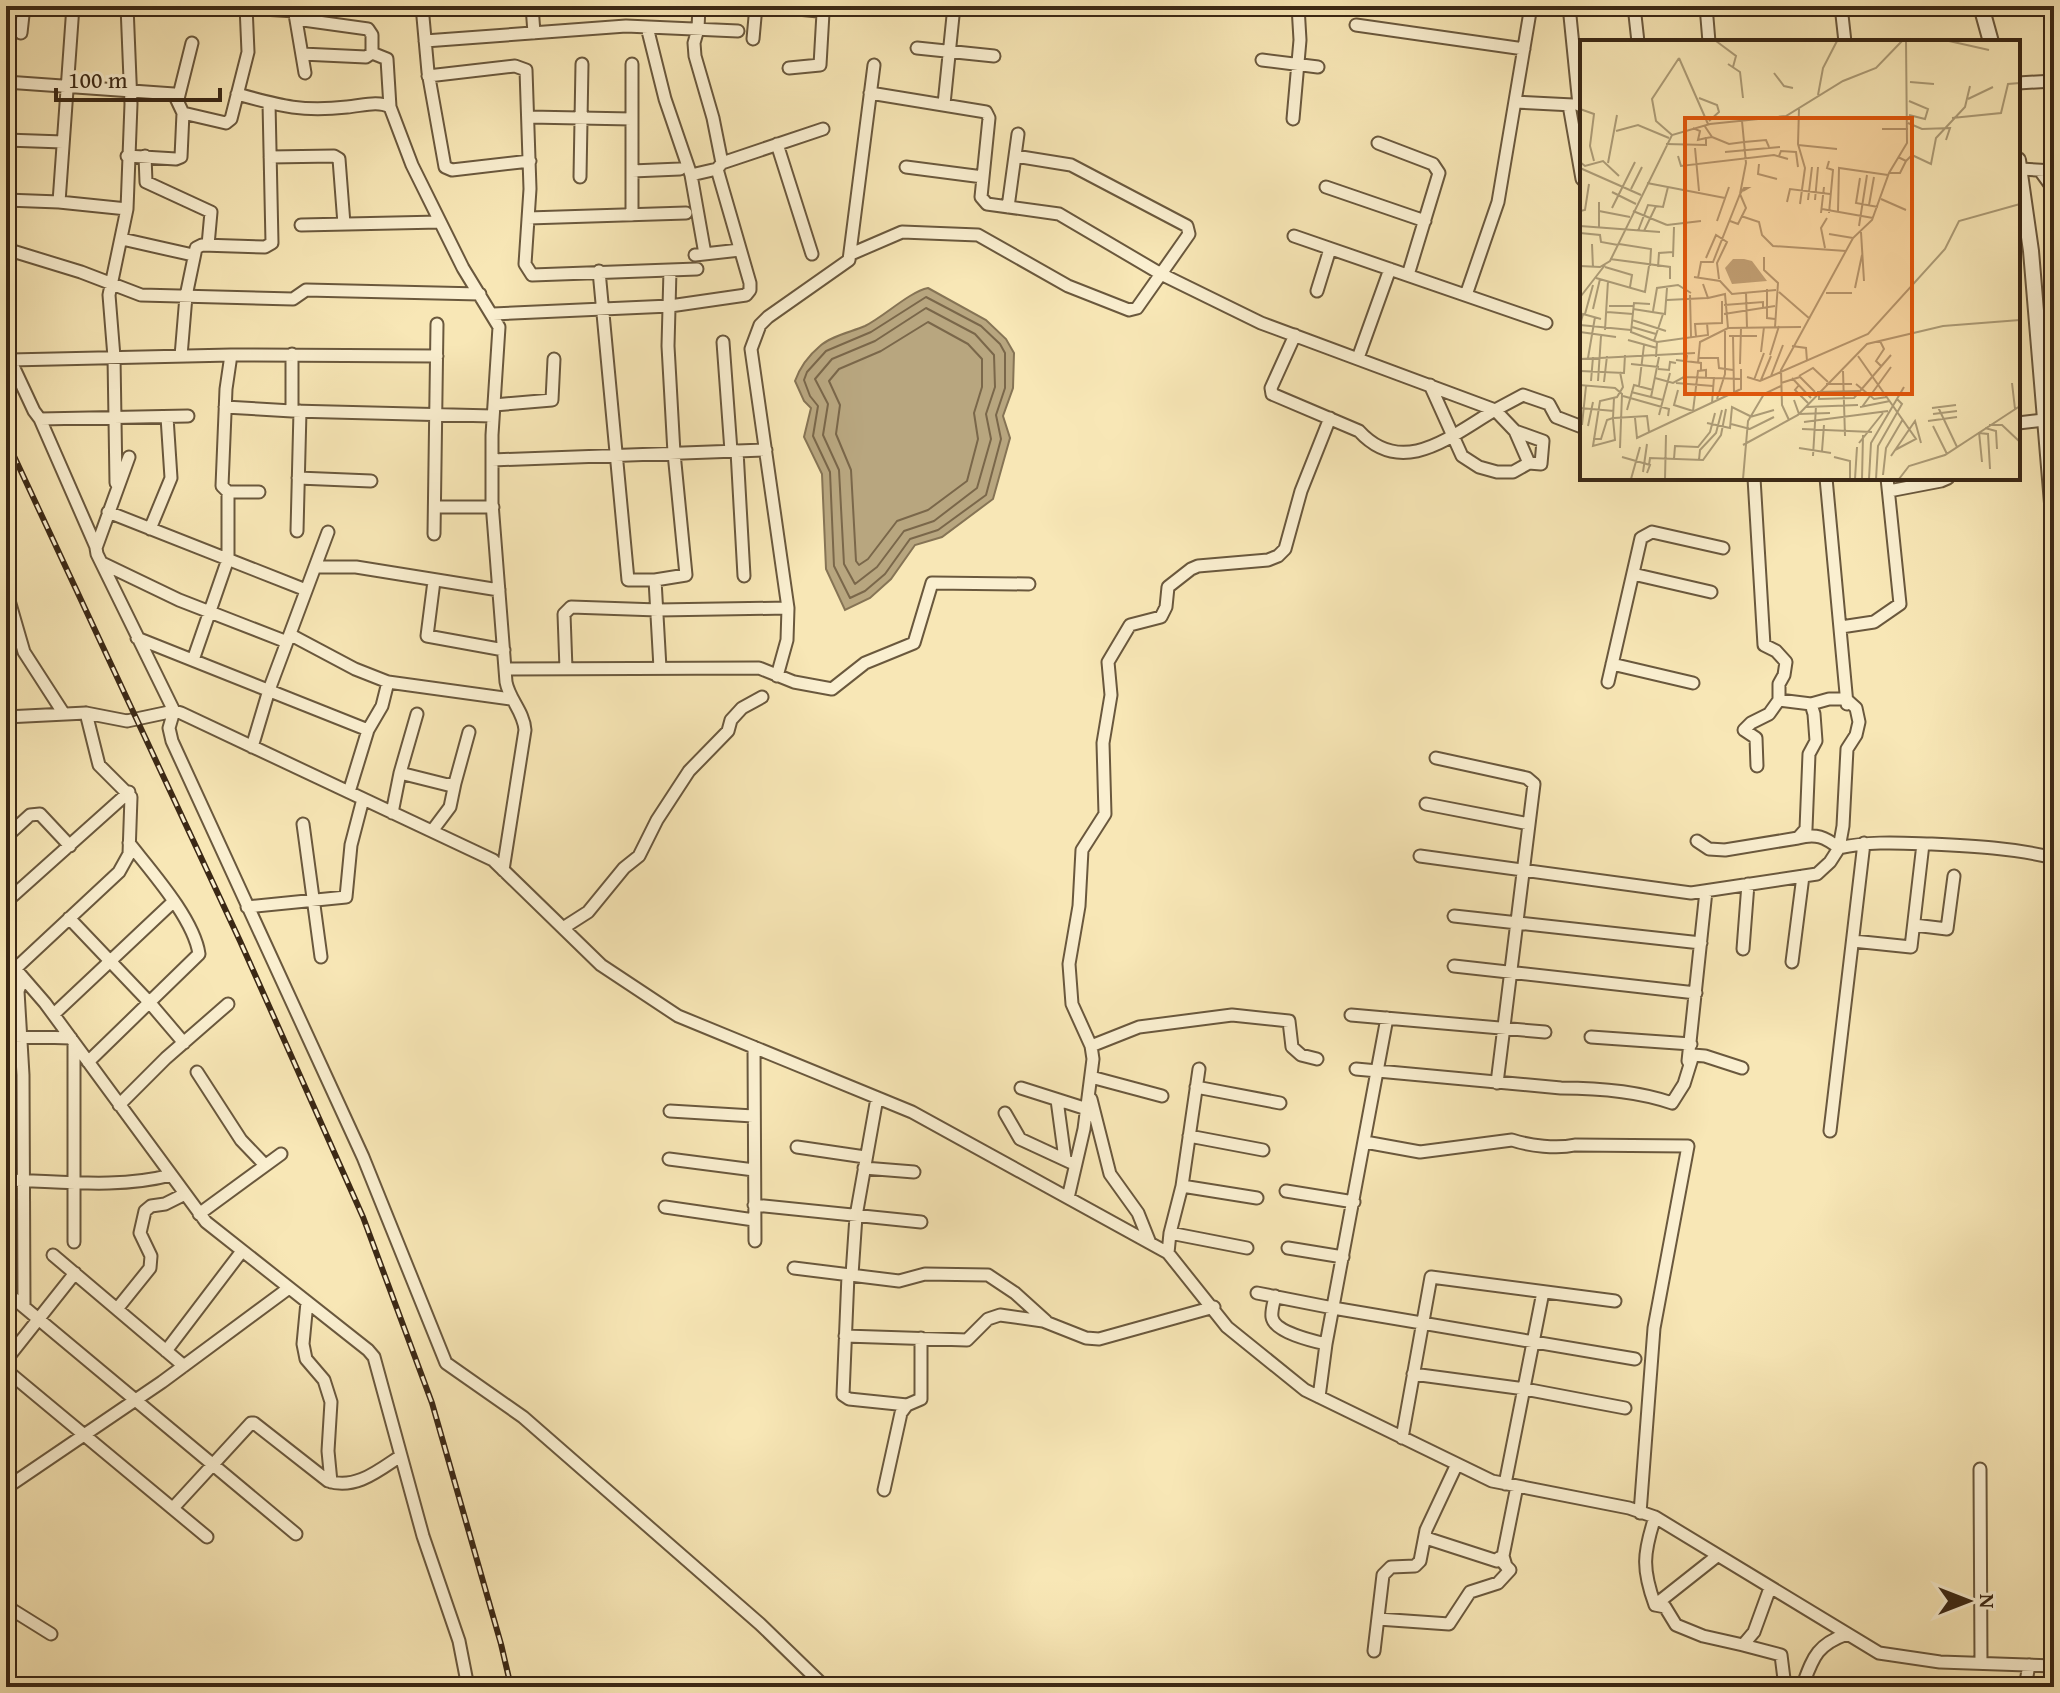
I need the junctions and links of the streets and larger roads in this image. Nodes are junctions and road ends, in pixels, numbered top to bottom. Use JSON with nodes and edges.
{"nodes":[{"id":1,"x":24,"y":6,"type":"edge"},
{"id":2,"x":73,"y":6,"type":"edge"},
{"id":3,"x":127,"y":6,"type":"edge"},
{"id":4,"x":212,"y":6,"type":"edge"},
{"id":5,"x":220,"y":6,"type":"edge"},
{"id":6,"x":422,"y":6,"type":"edge"},
{"id":7,"x":532,"y":6,"type":"edge"},
{"id":8,"x":699,"y":6,"type":"edge"},
{"id":9,"x":756,"y":6,"type":"edge"},
{"id":10,"x":767,"y":6,"type":"edge"},
{"id":11,"x":954,"y":6,"type":"edge"},
{"id":12,"x":1298,"y":6,"type":"edge"},
{"id":13,"x":1531,"y":6,"type":"edge"},
{"id":14,"x":1569,"y":6,"type":"edge"},
{"id":15,"x":1634,"y":6,"type":"edge"},
{"id":16,"x":1706,"y":6,"type":"edge"},
{"id":17,"x":1841,"y":6,"type":"edge"},
{"id":18,"x":1981,"y":6,"type":"edge"},
{"id":19,"x":246,"y":7,"type":"edge"},
{"id":20,"x":295,"y":12,"type":"edge"},
{"id":21,"x":1356,"y":25,"type":"dead end"},
{"id":22,"x":647,"y":27,"type":"junction"},
{"id":23,"x":698,"y":29,"type":"junction"},
{"id":24,"x":738,"y":31,"type":"dead end"},
{"id":25,"x":21,"y":33,"type":"dead end"},
{"id":26,"x":534,"y":33,"type":"junction"},
{"id":27,"x":753,"y":39,"type":"dead end"},
{"id":28,"x":1638,"y":40,"type":"edge"},
{"id":29,"x":1709,"y":40,"type":"edge"},
{"id":30,"x":1845,"y":40,"type":"edge"},
{"id":31,"x":1990,"y":40,"type":"edge"},
{"id":32,"x":425,"y":41,"type":"junction"},
{"id":33,"x":192,"y":43,"type":"dead end"},
{"id":34,"x":917,"y":48,"type":"dead end"},
{"id":35,"x":1524,"y":49,"type":"junction"},
{"id":36,"x":950,"y":51,"type":"junction"},
{"id":37,"x":372,"y":53,"type":"junction"},
{"id":38,"x":302,"y":54,"type":"junction"},
{"id":39,"x":994,"y":56,"type":"dead end"},
{"id":40,"x":1262,"y":60,"type":"dead end"},
{"id":41,"x":582,"y":64,"type":"dead end"},
{"id":42,"x":632,"y":64,"type":"dead end"},
{"id":43,"x":874,"y":65,"type":"dead end"},
{"id":44,"x":1299,"y":65,"type":"junction"},
{"id":45,"x":1318,"y":67,"type":"dead end"},
{"id":46,"x":789,"y":68,"type":"dead end"},
{"id":47,"x":305,"y":73,"type":"dead end"},
{"id":48,"x":428,"y":76,"type":"junction"},
{"id":49,"x":2054,"y":81,"type":"edge"},
{"id":50,"x":6,"y":82,"type":"edge"},
{"id":51,"x":2020,"y":83,"type":"edge"},
{"id":52,"x":67,"y":86,"type":"junction"},
{"id":53,"x":129,"y":91,"type":"junction"},
{"id":54,"x":870,"y":93,"type":"junction"},
{"id":55,"x":237,"y":94,"type":"junction"},
{"id":56,"x":178,"y":99,"type":"junction"},
{"id":57,"x":1515,"y":102,"type":"junction"},
{"id":58,"x":269,"y":103,"type":"junction"},
{"id":59,"x":944,"y":104,"type":"junction"},
{"id":60,"x":1577,"y":105,"type":"edge"},
{"id":61,"x":390,"y":107,"type":"junction"},
{"id":62,"x":183,"y":113,"type":"junction"},
{"id":63,"x":529,"y":117,"type":"junction"},
{"id":64,"x":580,"y":117,"type":"junction"},
{"id":65,"x":632,"y":119,"type":"junction"},
{"id":66,"x":1293,"y":119,"type":"dead end"},
{"id":67,"x":823,"y":129,"type":"dead end"},
{"id":68,"x":1018,"y":134,"type":"dead end"},
{"id":69,"x":6,"y":140,"type":"edge"},
{"id":70,"x":63,"y":142,"type":"junction"},
{"id":71,"x":1378,"y":143,"type":"dead end"},
{"id":72,"x":777,"y":144,"type":"junction"},
{"id":73,"x":1580,"y":149,"type":"edge"},
{"id":74,"x":127,"y":156,"type":"junction"},
{"id":75,"x":145,"y":156,"type":"junction"},
{"id":76,"x":1015,"y":156,"type":"junction"},
{"id":77,"x":270,"y":157,"type":"junction"},
{"id":78,"x":530,"y":161,"type":"junction"},
{"id":79,"x":2020,"y":165,"type":"edge"},
{"id":80,"x":719,"y":166,"type":"junction"},
{"id":81,"x":906,"y":167,"type":"dead end"},
{"id":82,"x":632,"y":171,"type":"junction"},
{"id":83,"x":685,"y":172,"type":"junction"},
{"id":84,"x":2048,"y":172,"type":"edge"},
{"id":85,"x":580,"y":177,"type":"dead end"},
{"id":86,"x":983,"y":177,"type":"junction"},
{"id":87,"x":2020,"y":182,"type":"edge"},
{"id":88,"x":1326,"y":187,"type":"dead end"},
{"id":89,"x":2054,"y":190,"type":"edge"},
{"id":90,"x":6,"y":200,"type":"edge"},
{"id":91,"x":59,"y":202,"type":"junction"},
{"id":92,"x":1008,"y":207,"type":"junction"},
{"id":93,"x":127,"y":209,"type":"junction"},
{"id":94,"x":686,"y":213,"type":"dead end"},
{"id":95,"x":632,"y":215,"type":"junction"},
{"id":96,"x":528,"y":218,"type":"junction"},
{"id":97,"x":1425,"y":221,"type":"junction"},
{"id":98,"x":440,"y":222,"type":"junction"},
{"id":99,"x":344,"y":224,"type":"junction"},
{"id":100,"x":301,"y":225,"type":"dead end"},
{"id":101,"x":2023,"y":232,"type":"edge"},
{"id":102,"x":1294,"y":236,"type":"dead end"},
{"id":103,"x":122,"y":239,"type":"junction"},
{"id":104,"x":208,"y":245,"type":"junction"},
{"id":105,"x":6,"y":249,"type":"edge"},
{"id":106,"x":1330,"y":249,"type":"junction"},
{"id":107,"x":740,"y":250,"type":"junction"},
{"id":108,"x":812,"y":254,"type":"dead end"},
{"id":109,"x":851,"y":254,"type":"junction"},
{"id":110,"x":193,"y":255,"type":"junction"},
{"id":111,"x":697,"y":269,"type":"dead end"},
{"id":112,"x":1390,"y":269,"type":"junction"},
{"id":113,"x":670,"y":270,"type":"junction"},
{"id":114,"x":599,"y":271,"type":"junction"},
{"id":115,"x":1161,"y":274,"type":"junction"},
{"id":116,"x":1408,"y":275,"type":"junction"},
{"id":117,"x":112,"y":284,"type":"junction"},
{"id":118,"x":1317,"y":291,"type":"dead end"},
{"id":119,"x":480,"y":294,"type":"junction"},
{"id":120,"x":1466,"y":295,"type":"junction"},
{"id":121,"x":186,"y":296,"type":"junction"},
{"id":122,"x":670,"y":306,"type":"junction"},
{"id":123,"x":604,"y":307,"type":"junction"},
{"id":124,"x":493,"y":314,"type":"junction"},
{"id":125,"x":1546,"y":323,"type":"dead end"},
{"id":126,"x":437,"y":324,"type":"dead end"},
{"id":127,"x":1295,"y":335,"type":"junction"},
{"id":128,"x":723,"y":342,"type":"dead end"},
{"id":129,"x":292,"y":354,"type":"junction"},
{"id":130,"x":8,"y":355,"type":"edge"},
{"id":131,"x":231,"y":355,"type":"junction"},
{"id":132,"x":181,"y":356,"type":"junction"},
{"id":133,"x":437,"y":356,"type":"junction"},
{"id":134,"x":114,"y":357,"type":"junction"},
{"id":135,"x":1358,"y":358,"type":"junction"},
{"id":136,"x":554,"y":359,"type":"dead end"},
{"id":137,"x":1430,"y":385,"type":"junction"},
{"id":138,"x":225,"y":407,"type":"junction"},
{"id":139,"x":494,"y":410,"type":"junction"},
{"id":140,"x":1495,"y":410,"type":"junction"},
{"id":141,"x":296,"y":411,"type":"junction"},
{"id":142,"x":437,"y":415,"type":"junction"},
{"id":143,"x":188,"y":416,"type":"dead end"},
{"id":144,"x":167,"y":417,"type":"junction"},
{"id":145,"x":115,"y":418,"type":"junction"},
{"id":146,"x":1330,"y":418,"type":"junction"},
{"id":147,"x":40,"y":419,"type":"junction"},
{"id":148,"x":2044,"y":420,"type":"junction"},
{"id":149,"x":2020,"y":423,"type":"edge"},
{"id":150,"x":1580,"y":426,"type":"edge"},
{"id":151,"x":1515,"y":431,"type":"junction"},
{"id":152,"x":1453,"y":435,"type":"junction"},
{"id":153,"x":2050,"y":446,"type":"edge"},
{"id":154,"x":766,"y":450,"type":"junction"},
{"id":155,"x":734,"y":451,"type":"junction"},
{"id":156,"x":674,"y":453,"type":"junction"},
{"id":157,"x":618,"y":456,"type":"junction"},
{"id":158,"x":129,"y":457,"type":"dead end"},
{"id":159,"x":492,"y":460,"type":"junction"},
{"id":160,"x":1529,"y":463,"type":"junction"},
{"id":161,"x":298,"y":478,"type":"junction"},
{"id":162,"x":1754,"y":480,"type":"edge"},
{"id":163,"x":1826,"y":480,"type":"edge"},
{"id":164,"x":1928,"y":480,"type":"edge"},
{"id":165,"x":371,"y":481,"type":"dead end"},
{"id":166,"x":1888,"y":484,"type":"edge"},
{"id":167,"x":116,"y":492,"type":"junction"},
{"id":168,"x":228,"y":492,"type":"junction"},
{"id":169,"x":259,"y":492,"type":"dead end"},
{"id":170,"x":435,"y":507,"type":"junction"},
{"id":171,"x":493,"y":507,"type":"junction"},
{"id":172,"x":108,"y":512,"type":"junction"},
{"id":173,"x":2054,"y":527,"type":"edge"},
{"id":174,"x":150,"y":529,"type":"junction"},
{"id":175,"x":297,"y":531,"type":"dead end"},
{"id":176,"x":328,"y":532,"type":"dead end"},
{"id":177,"x":434,"y":534,"type":"dead end"},
{"id":178,"x":96,"y":548,"type":"junction"},
{"id":179,"x":1723,"y":548,"type":"dead end"},
{"id":180,"x":228,"y":559,"type":"junction"},
{"id":181,"x":102,"y":563,"type":"junction"},
{"id":182,"x":315,"y":567,"type":"junction"},
{"id":183,"x":1633,"y":574,"type":"junction"},
{"id":184,"x":744,"y":576,"type":"dead end"},
{"id":185,"x":655,"y":580,"type":"junction"},
{"id":186,"x":434,"y":581,"type":"junction"},
{"id":187,"x":1029,"y":584,"type":"dead end"},
{"id":188,"x":6,"y":590,"type":"edge"},
{"id":189,"x":306,"y":590,"type":"junction"},
{"id":190,"x":499,"y":590,"type":"junction"},
{"id":191,"x":1711,"y":592,"type":"dead end"},
{"id":192,"x":788,"y":608,"type":"junction"},
{"id":193,"x":658,"y":610,"type":"junction"},
{"id":194,"x":209,"y":611,"type":"junction"},
{"id":195,"x":1841,"y":627,"type":"junction"},
{"id":196,"x":137,"y":638,"type":"junction"},
{"id":197,"x":289,"y":638,"type":"junction"},
{"id":198,"x":504,"y":650,"type":"junction"},
{"id":199,"x":193,"y":660,"type":"junction"},
{"id":200,"x":1612,"y":664,"type":"junction"},
{"id":201,"x":660,"y":668,"type":"junction"},
{"id":202,"x":505,"y":669,"type":"junction"},
{"id":203,"x":566,"y":669,"type":"junction"},
{"id":204,"x":777,"y":676,"type":"junction"},
{"id":205,"x":388,"y":682,"type":"junction"},
{"id":206,"x":1608,"y":682,"type":"dead end"},
{"id":207,"x":1693,"y":683,"type":"dead end"},
{"id":208,"x":269,"y":690,"type":"junction"},
{"id":209,"x":762,"y":697,"type":"dead end"},
{"id":210,"x":511,"y":699,"type":"junction"},
{"id":211,"x":1779,"y":700,"type":"junction"},
{"id":212,"x":1846,"y":702,"type":"junction"},
{"id":213,"x":1811,"y":704,"type":"junction"},
{"id":214,"x":174,"y":711,"type":"junction"},
{"id":215,"x":86,"y":713,"type":"junction"},
{"id":216,"x":64,"y":714,"type":"junction"},
{"id":217,"x":417,"y":714,"type":"dead end"},
{"id":218,"x":6,"y":717,"type":"edge"},
{"id":219,"x":368,"y":730,"type":"junction"},
{"id":220,"x":469,"y":732,"type":"dead end"},
{"id":221,"x":252,"y":747,"type":"junction"},
{"id":222,"x":1436,"y":758,"type":"dead end"},
{"id":223,"x":1757,"y":766,"type":"dead end"},
{"id":224,"x":400,"y":773,"type":"junction"},
{"id":225,"x":455,"y":783,"type":"junction"},
{"id":226,"x":129,"y":792,"type":"junction"},
{"id":227,"x":349,"y":792,"type":"junction"},
{"id":228,"x":363,"y":799,"type":"junction"},
{"id":229,"x":1426,"y":804,"type":"dead end"},
{"id":230,"x":392,"y":813,"type":"junction"},
{"id":231,"x":303,"y":824,"type":"dead end"},
{"id":232,"x":1529,"y":824,"type":"junction"},
{"id":233,"x":432,"y":831,"type":"junction"},
{"id":234,"x":6,"y":837,"type":"edge"},
{"id":235,"x":1798,"y":838,"type":"junction"},
{"id":236,"x":1697,"y":841,"type":"dead end"},
{"id":237,"x":129,"y":843,"type":"junction"},
{"id":238,"x":1864,"y":843,"type":"junction"},
{"id":239,"x":1923,"y":844,"type":"junction"},
{"id":240,"x":70,"y":846,"type":"junction"},
{"id":241,"x":1839,"y":848,"type":"junction"},
{"id":242,"x":1420,"y":856,"type":"dead end"},
{"id":243,"x":2054,"y":858,"type":"edge"},
{"id":244,"x":503,"y":870,"type":"junction"},
{"id":245,"x":1522,"y":870,"type":"junction"},
{"id":246,"x":1803,"y":876,"type":"junction"},
{"id":247,"x":1954,"y":876,"type":"dead end"},
{"id":248,"x":1748,"y":884,"type":"junction"},
{"id":249,"x":1706,"y":891,"type":"junction"},
{"id":250,"x":312,"y":900,"type":"junction"},
{"id":251,"x":174,"y":901,"type":"junction"},
{"id":252,"x":6,"y":902,"type":"edge"},
{"id":253,"x":247,"y":907,"type":"junction"},
{"id":254,"x":1454,"y":916,"type":"dead end"},
{"id":255,"x":69,"y":918,"type":"junction"},
{"id":256,"x":1516,"y":922,"type":"junction"},
{"id":257,"x":1914,"y":925,"type":"junction"},
{"id":258,"x":563,"y":928,"type":"junction"},
{"id":259,"x":1853,"y":941,"type":"junction"},
{"id":260,"x":1701,"y":943,"type":"junction"},
{"id":261,"x":1743,"y":949,"type":"dead end"},
{"id":262,"x":321,"y":957,"type":"dead end"},
{"id":263,"x":6,"y":958,"type":"edge"},
{"id":264,"x":110,"y":961,"type":"junction"},
{"id":265,"x":1792,"y":962,"type":"dead end"},
{"id":266,"x":1454,"y":966,"type":"dead end"},
{"id":267,"x":1509,"y":972,"type":"junction"},
{"id":268,"x":19,"y":974,"type":"junction"},
{"id":269,"x":1696,"y":993,"type":"junction"},
{"id":270,"x":12,"y":995,"type":"edge"},
{"id":271,"x":150,"y":1003,"type":"junction"},
{"id":272,"x":228,"y":1004,"type":"dead end"},
{"id":273,"x":54,"y":1014,"type":"junction"},
{"id":274,"x":1351,"y":1015,"type":"dead end"},
{"id":275,"x":1387,"y":1018,"type":"junction"},
{"id":276,"x":1504,"y":1028,"type":"junction"},
{"id":277,"x":1545,"y":1032,"type":"dead end"},
{"id":278,"x":20,"y":1035,"type":"junction"},
{"id":279,"x":6,"y":1036,"type":"edge"},
{"id":280,"x":1591,"y":1037,"type":"dead end"},
{"id":281,"x":72,"y":1040,"type":"junction"},
{"id":282,"x":184,"y":1043,"type":"junction"},
{"id":283,"x":1691,"y":1044,"type":"junction"},
{"id":284,"x":1091,"y":1046,"type":"junction"},
{"id":285,"x":754,"y":1047,"type":"junction"},
{"id":286,"x":1317,"y":1059,"type":"dead end"},
{"id":287,"x":88,"y":1062,"type":"junction"},
{"id":288,"x":1742,"y":1068,"type":"dead end"},
{"id":289,"x":1199,"y":1069,"type":"dead end"},
{"id":290,"x":1356,"y":1069,"type":"dead end"},
{"id":291,"x":1379,"y":1071,"type":"junction"},
{"id":292,"x":197,"y":1072,"type":"dead end"},
{"id":293,"x":1091,"y":1077,"type":"junction"},
{"id":294,"x":1497,"y":1083,"type":"junction"},
{"id":295,"x":1684,"y":1084,"type":"junction"},
{"id":296,"x":1196,"y":1087,"type":"junction"},
{"id":297,"x":1021,"y":1088,"type":"dead end"},
{"id":298,"x":1089,"y":1091,"type":"junction"},
{"id":299,"x":1162,"y":1096,"type":"dead end"},
{"id":300,"x":877,"y":1098,"type":"junction"},
{"id":301,"x":1057,"y":1100,"type":"junction"},
{"id":302,"x":1280,"y":1103,"type":"dead end"},
{"id":303,"x":119,"y":1105,"type":"junction"},
{"id":304,"x":1087,"y":1109,"type":"junction"},
{"id":305,"x":670,"y":1111,"type":"dead end"},
{"id":306,"x":1005,"y":1113,"type":"dead end"},
{"id":307,"x":753,"y":1116,"type":"junction"},
{"id":308,"x":1830,"y":1131,"type":"dead end"},
{"id":309,"x":1189,"y":1136,"type":"junction"},
{"id":310,"x":1365,"y":1142,"type":"junction"},
{"id":311,"x":797,"y":1147,"type":"dead end"},
{"id":312,"x":1263,"y":1150,"type":"dead end"},
{"id":313,"x":281,"y":1154,"type":"dead end"},
{"id":314,"x":669,"y":1159,"type":"dead end"},
{"id":315,"x":1070,"y":1161,"type":"junction"},
{"id":316,"x":864,"y":1162,"type":"junction"},
{"id":317,"x":264,"y":1164,"type":"junction"},
{"id":318,"x":754,"y":1170,"type":"junction"},
{"id":319,"x":914,"y":1172,"type":"dead end"},
{"id":320,"x":171,"y":1175,"type":"junction"},
{"id":321,"x":6,"y":1180,"type":"edge"},
{"id":322,"x":24,"y":1181,"type":"junction"},
{"id":323,"x":75,"y":1182,"type":"junction"},
{"id":324,"x":1182,"y":1186,"type":"junction"},
{"id":325,"x":1286,"y":1191,"type":"dead end"},
{"id":326,"x":185,"y":1194,"type":"junction"},
{"id":327,"x":1068,"y":1198,"type":"junction"},
{"id":328,"x":1257,"y":1198,"type":"dead end"},
{"id":329,"x":1354,"y":1202,"type":"junction"},
{"id":330,"x":754,"y":1205,"type":"junction"},
{"id":331,"x":665,"y":1207,"type":"dead end"},
{"id":332,"x":199,"y":1214,"type":"junction"},
{"id":333,"x":856,"y":1216,"type":"junction"},
{"id":334,"x":754,"y":1220,"type":"junction"},
{"id":335,"x":921,"y":1222,"type":"dead end"},
{"id":336,"x":1170,"y":1233,"type":"junction"},
{"id":337,"x":755,"y":1241,"type":"dead end"},
{"id":338,"x":74,"y":1242,"type":"dead end"},
{"id":339,"x":1150,"y":1243,"type":"junction"},
{"id":340,"x":1247,"y":1248,"type":"dead end"},
{"id":341,"x":1288,"y":1248,"type":"dead end"},
{"id":342,"x":242,"y":1251,"type":"junction"},
{"id":343,"x":1168,"y":1253,"type":"junction"},
{"id":344,"x":53,"y":1255,"type":"dead end"},
{"id":345,"x":1343,"y":1257,"type":"junction"},
{"id":346,"x":794,"y":1268,"type":"dead end"},
{"id":347,"x":75,"y":1273,"type":"junction"},
{"id":348,"x":850,"y":1275,"type":"junction"},
{"id":349,"x":289,"y":1288,"type":"junction"},
{"id":350,"x":6,"y":1292,"type":"edge"},
{"id":351,"x":1543,"y":1292,"type":"junction"},
{"id":352,"x":1257,"y":1293,"type":"dead end"},
{"id":353,"x":1275,"y":1296,"type":"junction"},
{"id":354,"x":1615,"y":1301,"type":"dead end"},
{"id":355,"x":307,"y":1302,"type":"junction"},
{"id":356,"x":24,"y":1307,"type":"junction"},
{"id":357,"x":1214,"y":1307,"type":"junction"},
{"id":358,"x":1333,"y":1308,"type":"junction"},
{"id":359,"x":117,"y":1309,"type":"junction"},
{"id":360,"x":39,"y":1320,"type":"junction"},
{"id":361,"x":1046,"y":1321,"type":"junction"},
{"id":362,"x":1423,"y":1323,"type":"junction"},
{"id":363,"x":845,"y":1336,"type":"junction"},
{"id":364,"x":921,"y":1338,"type":"junction"},
{"id":365,"x":1533,"y":1341,"type":"junction"},
{"id":366,"x":1326,"y":1344,"type":"junction"},
{"id":367,"x":166,"y":1351,"type":"junction"},
{"id":368,"x":1635,"y":1359,"type":"dead end"},
{"id":369,"x":6,"y":1360,"type":"edge"},
{"id":370,"x":184,"y":1366,"type":"junction"},
{"id":371,"x":6,"y":1370,"type":"edge"},
{"id":372,"x":1413,"y":1374,"type":"junction"},
{"id":373,"x":1525,"y":1389,"type":"junction"},
{"id":374,"x":1319,"y":1397,"type":"junction"},
{"id":375,"x":133,"y":1400,"type":"junction"},
{"id":376,"x":907,"y":1405,"type":"junction"},
{"id":377,"x":1625,"y":1408,"type":"dead end"},
{"id":378,"x":84,"y":1435,"type":"junction"},
{"id":379,"x":1402,"y":1438,"type":"junction"},
{"id":380,"x":399,"y":1457,"type":"junction"},
{"id":381,"x":211,"y":1464,"type":"junction"},
{"id":382,"x":1457,"y":1464,"type":"junction"},
{"id":383,"x":1980,"y":1469,"type":"dead end"},
{"id":384,"x":331,"y":1482,"type":"junction"},
{"id":385,"x":1511,"y":1485,"type":"junction"},
{"id":386,"x":6,"y":1488,"type":"edge"},
{"id":387,"x":884,"y":1490,"type":"dead end"},
{"id":388,"x":173,"y":1508,"type":"junction"},
{"id":389,"x":1640,"y":1513,"type":"junction"},
{"id":390,"x":1655,"y":1517,"type":"junction"},
{"id":391,"x":296,"y":1534,"type":"dead end"},
{"id":392,"x":207,"y":1537,"type":"dead end"},
{"id":393,"x":1426,"y":1538,"type":"junction"},
{"id":394,"x":1717,"y":1556,"type":"junction"},
{"id":395,"x":1506,"y":1566,"type":"junction"},
{"id":396,"x":1770,"y":1588,"type":"junction"},
{"id":397,"x":1655,"y":1605,"type":"junction"},
{"id":398,"x":6,"y":1606,"type":"edge"},
{"id":399,"x":1378,"y":1619,"type":"junction"},
{"id":400,"x":51,"y":1634,"type":"dead end"},
{"id":401,"x":1847,"y":1634,"type":"junction"},
{"id":402,"x":1743,"y":1645,"type":"junction"},
{"id":403,"x":1374,"y":1651,"type":"dead end"},
{"id":404,"x":1981,"y":1663,"type":"junction"},
{"id":405,"x":2029,"y":1665,"type":"junction"},
{"id":406,"x":2054,"y":1666,"type":"edge"},
{"id":407,"x":468,"y":1687,"type":"edge"},
{"id":408,"x":825,"y":1687,"type":"edge"},
{"id":409,"x":1785,"y":1687,"type":"edge"},
{"id":410,"x":1802,"y":1687,"type":"edge"},
{"id":411,"x":2025,"y":1687,"type":"edge"}],
"edges":[{"from":1,"to":25,"type":"street"},
{"from":2,"to":52,"type":"street"},
{"from":3,"to":53,"type":"street"},
{"from":4,"to":5,"type":"street"},
{"from":5,"to":19,"type":"street"},
{"from":6,"to":32,"type":"street"},
{"from":7,"to":26,"type":"street"},
{"from":8,"to":23,"type":"street"},
{"from":9,"to":27,"type":"street"},
{"from":10,"to":46,"type":"street"},
{"from":11,"to":36,"type":"street"},
{"from":12,"to":44,"type":"street"},
{"from":13,"to":35,"type":"street"},
{"from":14,"to":60,"type":"street"},
{"from":15,"to":28,"type":"street"},
{"from":16,"to":29,"type":"street"},
{"from":17,"to":30,"type":"street"},
{"from":18,"to":31,"type":"street"},
{"from":19,"to":20,"type":"street"},
{"from":19,"to":55,"type":"street"},
{"from":20,"to":37,"type":"street"},
{"from":20,"to":38,"type":"street"},
{"from":21,"to":35,"type":"street"},
{"from":22,"to":23,"type":"street"},
{"from":22,"to":26,"type":"street"},
{"from":22,"to":83,"type":"street"},
{"from":23,"to":24,"type":"street"},
{"from":23,"to":80,"type":"street"},
{"from":26,"to":32,"type":"street"},
{"from":32,"to":48,"type":"street"},
{"from":33,"to":56,"type":"street"},
{"from":34,"to":36,"type":"street"},
{"from":35,"to":57,"type":"street"},
{"from":36,"to":39,"type":"street"},
{"from":36,"to":59,"type":"street"},
{"from":37,"to":38,"type":"street"},
{"from":37,"to":61,"type":"street"},
{"from":38,"to":47,"type":"street"},
{"from":40,"to":44,"type":"street"},
{"from":41,"to":64,"type":"street"},
{"from":42,"to":65,"type":"street"},
{"from":43,"to":54,"type":"street"},
{"from":44,"to":45,"type":"street"},
{"from":44,"to":66,"type":"street"},
{"from":48,"to":63,"type":"street"},
{"from":48,"to":78,"type":"street"},
{"from":49,"to":51,"type":"street"},
{"from":50,"to":52,"type":"street"},
{"from":52,"to":53,"type":"street"},
{"from":52,"to":70,"type":"street"},
{"from":53,"to":56,"type":"street"},
{"from":53,"to":74,"type":"street"},
{"from":54,"to":59,"type":"street"},
{"from":54,"to":109,"type":"street"},
{"from":55,"to":58,"type":"street"},
{"from":55,"to":62,"type":"street"},
{"from":56,"to":62,"type":"street"},
{"from":57,"to":60,"type":"street"},
{"from":57,"to":120,"type":"street"},
{"from":58,"to":61,"type":"street"},
{"from":58,"to":77,"type":"street"},
{"from":59,"to":86,"type":"street"},
{"from":60,"to":73,"type":"street"},
{"from":61,"to":98,"type":"street"},
{"from":62,"to":75,"type":"street"},
{"from":63,"to":64,"type":"street"},
{"from":63,"to":78,"type":"street"},
{"from":64,"to":65,"type":"street"},
{"from":64,"to":85,"type":"street"},
{"from":65,"to":82,"type":"street"},
{"from":67,"to":72,"type":"street"},
{"from":68,"to":76,"type":"street"},
{"from":69,"to":70,"type":"street"},
{"from":70,"to":91,"type":"street"},
{"from":71,"to":97,"type":"street"},
{"from":72,"to":80,"type":"street"},
{"from":72,"to":108,"type":"street"},
{"from":74,"to":75,"type":"street"},
{"from":74,"to":93,"type":"street"},
{"from":75,"to":104,"type":"street"},
{"from":76,"to":92,"type":"street"},
{"from":76,"to":115,"type":"street"},
{"from":77,"to":99,"type":"street"},
{"from":77,"to":104,"type":"street"},
{"from":78,"to":96,"type":"street"},
{"from":79,"to":84,"type":"street"},
{"from":80,"to":83,"type":"street"},
{"from":80,"to":107,"type":"street"},
{"from":81,"to":86,"type":"street"},
{"from":82,"to":83,"type":"street"},
{"from":82,"to":95,"type":"street"},
{"from":83,"to":107,"type":"street"},
{"from":84,"to":89,"type":"street"},
{"from":86,"to":92,"type":"street"},
{"from":87,"to":101,"type":"street"},
{"from":88,"to":97,"type":"street"},
{"from":90,"to":91,"type":"street"},
{"from":91,"to":93,"type":"street"},
{"from":92,"to":115,"type":"street"},
{"from":93,"to":103,"type":"street"},
{"from":94,"to":95,"type":"street"},
{"from":95,"to":96,"type":"street"},
{"from":96,"to":114,"type":"street"},
{"from":97,"to":116,"type":"street"},
{"from":98,"to":99,"type":"street"},
{"from":98,"to":119,"type":"street"},
{"from":99,"to":100,"type":"street"},
{"from":101,"to":148,"type":"street"},
{"from":102,"to":106,"type":"street"},
{"from":103,"to":110,"type":"street"},
{"from":103,"to":117,"type":"street"},
{"from":104,"to":110,"type":"street"},
{"from":105,"to":117,"type":"street"},
{"from":106,"to":112,"type":"street"},
{"from":106,"to":118,"type":"street"},
{"from":107,"to":122,"type":"street"},
{"from":109,"to":115,"type":"street"},
{"from":109,"to":154,"type":"street"},
{"from":110,"to":121,"type":"street"},
{"from":111,"to":113,"type":"street"},
{"from":112,"to":116,"type":"street"},
{"from":112,"to":135,"type":"street"},
{"from":113,"to":114,"type":"street"},
{"from":113,"to":122,"type":"street"},
{"from":114,"to":123,"type":"street"},
{"from":115,"to":127,"type":"street"},
{"from":116,"to":120,"type":"street"},
{"from":117,"to":121,"type":"street"},
{"from":117,"to":134,"type":"street"},
{"from":119,"to":121,"type":"street"},
{"from":119,"to":124,"type":"street"},
{"from":120,"to":125,"type":"street"},
{"from":121,"to":132,"type":"street"},
{"from":122,"to":123,"type":"street"},
{"from":122,"to":156,"type":"street"},
{"from":123,"to":124,"type":"street"},
{"from":123,"to":157,"type":"street"},
{"from":124,"to":139,"type":"street"},
{"from":126,"to":133,"type":"street"},
{"from":127,"to":135,"type":"street"},
{"from":127,"to":146,"type":"street"},
{"from":128,"to":155,"type":"street"},
{"from":129,"to":131,"type":"street"},
{"from":129,"to":133,"type":"street"},
{"from":129,"to":141,"type":"street"},
{"from":130,"to":134,"type":"street"},
{"from":130,"to":147,"type":"street"},
{"from":131,"to":132,"type":"street"},
{"from":131,"to":138,"type":"street"},
{"from":132,"to":134,"type":"street"},
{"from":133,"to":142,"type":"street"},
{"from":134,"to":145,"type":"street"},
{"from":135,"to":137,"type":"street"},
{"from":136,"to":139,"type":"street"},
{"from":137,"to":140,"type":"street"},
{"from":137,"to":152,"type":"street"},
{"from":138,"to":141,"type":"street"},
{"from":138,"to":168,"type":"street"},
{"from":139,"to":142,"type":"street"},
{"from":139,"to":159,"type":"street"},
{"from":140,"to":150,"type":"street"},
{"from":140,"to":151,"type":"street"},
{"from":140,"to":152,"type":"street"},
{"from":141,"to":142,"type":"street"},
{"from":141,"to":161,"type":"street"},
{"from":142,"to":170,"type":"street"},
{"from":143,"to":144,"type":"street"},
{"from":144,"to":145,"type":"street"},
{"from":144,"to":174,"type":"street"},
{"from":145,"to":147,"type":"street"},
{"from":145,"to":167,"type":"street"},
{"from":146,"to":152,"type":"street"},
{"from":146,"to":284,"type":"street"},
{"from":147,"to":178,"type":"street"},
{"from":148,"to":149,"type":"street"},
{"from":148,"to":153,"type":"street"},
{"from":151,"to":160,"type":"street"},
{"from":151,"to":160,"type":"street"},
{"from":152,"to":160,"type":"street"},
{"from":153,"to":173,"type":"street"},
{"from":154,"to":155,"type":"street"},
{"from":154,"to":192,"type":"street"},
{"from":155,"to":156,"type":"street"},
{"from":155,"to":184,"type":"street"},
{"from":156,"to":157,"type":"street"},
{"from":156,"to":185,"type":"street"},
{"from":157,"to":159,"type":"street"},
{"from":157,"to":185,"type":"street"},
{"from":158,"to":167,"type":"street"},
{"from":159,"to":171,"type":"street"},
{"from":161,"to":165,"type":"street"},
{"from":161,"to":175,"type":"street"},
{"from":162,"to":211,"type":"street"},
{"from":163,"to":195,"type":"street"},
{"from":164,"to":166,"type":"street"},
{"from":166,"to":195,"type":"street"},
{"from":167,"to":172,"type":"street"},
{"from":168,"to":169,"type":"street"},
{"from":168,"to":180,"type":"street"},
{"from":170,"to":171,"type":"street"},
{"from":170,"to":177,"type":"street"},
{"from":171,"to":190,"type":"street"},
{"from":172,"to":174,"type":"street"},
{"from":172,"to":178,"type":"street"},
{"from":174,"to":180,"type":"street"},
{"from":176,"to":182,"type":"street"},
{"from":178,"to":181,"type":"street"},
{"from":179,"to":183,"type":"street"},
{"from":180,"to":189,"type":"street"},
{"from":180,"to":194,"type":"street"},
{"from":181,"to":194,"type":"street"},
{"from":181,"to":196,"type":"street"},
{"from":182,"to":186,"type":"street"},
{"from":182,"to":189,"type":"street"},
{"from":183,"to":191,"type":"street"},
{"from":183,"to":200,"type":"street"},
{"from":185,"to":193,"type":"street"},
{"from":186,"to":190,"type":"street"},
{"from":186,"to":198,"type":"street"},
{"from":187,"to":204,"type":"street"},
{"from":188,"to":216,"type":"street"},
{"from":189,"to":197,"type":"street"},
{"from":190,"to":198,"type":"street"},
{"from":192,"to":193,"type":"street"},
{"from":192,"to":204,"type":"street"},
{"from":193,"to":201,"type":"street"},
{"from":193,"to":203,"type":"street"},
{"from":194,"to":197,"type":"street"},
{"from":194,"to":199,"type":"street"},
{"from":195,"to":212,"type":"street"},
{"from":196,"to":199,"type":"street"},
{"from":196,"to":214,"type":"street"},
{"from":197,"to":205,"type":"street"},
{"from":197,"to":208,"type":"street"},
{"from":198,"to":202,"type":"street"},
{"from":199,"to":208,"type":"street"},
{"from":200,"to":206,"type":"street"},
{"from":200,"to":207,"type":"street"},
{"from":201,"to":203,"type":"street"},
{"from":201,"to":204,"type":"street"},
{"from":202,"to":203,"type":"street"},
{"from":202,"to":210,"type":"street"},
{"from":205,"to":210,"type":"street"},
{"from":205,"to":219,"type":"street"},
{"from":208,"to":219,"type":"street"},
{"from":208,"to":221,"type":"street"},
{"from":209,"to":258,"type":"street"},
{"from":210,"to":244,"type":"street"},
{"from":211,"to":213,"type":"street"},
{"from":211,"to":223,"type":"street"},
{"from":212,"to":213,"type":"street"},
{"from":212,"to":241,"type":"street"},
{"from":213,"to":235,"type":"street"},
{"from":214,"to":215,"type":"street"},
{"from":214,"to":221,"type":"street"},
{"from":214,"to":253,"type":"street"},
{"from":215,"to":216,"type":"street"},
{"from":215,"to":226,"type":"street"},
{"from":216,"to":218,"type":"street"},
{"from":217,"to":224,"type":"street"},
{"from":219,"to":227,"type":"street"},
{"from":220,"to":225,"type":"street"},
{"from":221,"to":227,"type":"street"},
{"from":222,"to":232,"type":"street"},
{"from":224,"to":225,"type":"street"},
{"from":224,"to":230,"type":"street"},
{"from":225,"to":233,"type":"street"},
{"from":226,"to":237,"type":"street"},
{"from":226,"to":240,"type":"street"},
{"from":227,"to":228,"type":"street"},
{"from":228,"to":230,"type":"street"},
{"from":228,"to":250,"type":"street"},
{"from":229,"to":232,"type":"street"},
{"from":230,"to":233,"type":"street"},
{"from":231,"to":250,"type":"street"},
{"from":232,"to":245,"type":"street"},
{"from":233,"to":244,"type":"street"},
{"from":234,"to":240,"type":"street"},
{"from":235,"to":236,"type":"street"},
{"from":235,"to":241,"type":"street"},
{"from":237,"to":251,"type":"street"},
{"from":237,"to":255,"type":"street"},
{"from":238,"to":239,"type":"street"},
{"from":238,"to":241,"type":"street"},
{"from":238,"to":259,"type":"street"},
{"from":239,"to":243,"type":"street"},
{"from":239,"to":257,"type":"street"},
{"from":240,"to":252,"type":"street"},
{"from":241,"to":246,"type":"street"},
{"from":242,"to":245,"type":"street"},
{"from":244,"to":258,"type":"street"},
{"from":245,"to":249,"type":"street"},
{"from":245,"to":256,"type":"street"},
{"from":246,"to":248,"type":"street"},
{"from":246,"to":265,"type":"street"},
{"from":247,"to":257,"type":"street"},
{"from":248,"to":249,"type":"street"},
{"from":248,"to":261,"type":"street"},
{"from":249,"to":260,"type":"street"},
{"from":250,"to":253,"type":"street"},
{"from":250,"to":262,"type":"street"},
{"from":251,"to":264,"type":"street"},
{"from":251,"to":271,"type":"street"},
{"from":253,"to":408,"type":"street"},
{"from":254,"to":256,"type":"street"},
{"from":255,"to":264,"type":"street"},
{"from":255,"to":268,"type":"street"},
{"from":256,"to":260,"type":"street"},
{"from":256,"to":267,"type":"street"},
{"from":257,"to":259,"type":"street"},
{"from":258,"to":285,"type":"street"},
{"from":259,"to":308,"type":"street"},
{"from":260,"to":269,"type":"street"},
{"from":263,"to":268,"type":"street"},
{"from":264,"to":271,"type":"street"},
{"from":264,"to":273,"type":"street"},
{"from":266,"to":267,"type":"street"},
{"from":267,"to":269,"type":"street"},
{"from":267,"to":276,"type":"street"},
{"from":268,"to":270,"type":"street"},
{"from":268,"to":273,"type":"street"},
{"from":269,"to":283,"type":"street"},
{"from":270,"to":278,"type":"street"},
{"from":271,"to":282,"type":"street"},
{"from":271,"to":287,"type":"street"},
{"from":272,"to":282,"type":"street"},
{"from":273,"to":281,"type":"street"},
{"from":274,"to":275,"type":"street"},
{"from":275,"to":276,"type":"street"},
{"from":275,"to":291,"type":"street"},
{"from":276,"to":277,"type":"street"},
{"from":276,"to":294,"type":"street"},
{"from":278,"to":279,"type":"street"},
{"from":278,"to":281,"type":"street"},
{"from":278,"to":322,"type":"street"},
{"from":280,"to":283,"type":"street"},
{"from":281,"to":287,"type":"street"},
{"from":281,"to":323,"type":"street"},
{"from":282,"to":303,"type":"street"},
{"from":283,"to":295,"type":"street"},
{"from":284,"to":286,"type":"street"},
{"from":284,"to":293,"type":"street"},
{"from":285,"to":300,"type":"street"},
{"from":285,"to":307,"type":"street"},
{"from":287,"to":303,"type":"street"},
{"from":288,"to":295,"type":"street"},
{"from":289,"to":296,"type":"street"},
{"from":290,"to":291,"type":"street"},
{"from":291,"to":294,"type":"street"},
{"from":291,"to":310,"type":"street"},
{"from":292,"to":317,"type":"street"},
{"from":293,"to":298,"type":"street"},
{"from":293,"to":299,"type":"street"},
{"from":294,"to":295,"type":"street"},
{"from":296,"to":302,"type":"street"},
{"from":296,"to":309,"type":"street"},
{"from":297,"to":301,"type":"street"},
{"from":298,"to":304,"type":"street"},
{"from":298,"to":339,"type":"street"},
{"from":300,"to":316,"type":"street"},
{"from":300,"to":327,"type":"street"},
{"from":301,"to":304,"type":"street"},
{"from":301,"to":315,"type":"street"},
{"from":303,"to":320,"type":"street"},
{"from":304,"to":315,"type":"street"},
{"from":305,"to":307,"type":"street"},
{"from":306,"to":315,"type":"street"},
{"from":307,"to":318,"type":"street"},
{"from":309,"to":312,"type":"street"},
{"from":309,"to":324,"type":"street"},
{"from":310,"to":329,"type":"street"},
{"from":310,"to":389,"type":"street"},
{"from":311,"to":316,"type":"street"},
{"from":313,"to":317,"type":"street"},
{"from":314,"to":318,"type":"street"},
{"from":315,"to":327,"type":"street"},
{"from":316,"to":319,"type":"street"},
{"from":316,"to":333,"type":"street"},
{"from":317,"to":332,"type":"street"},
{"from":318,"to":330,"type":"street"},
{"from":320,"to":323,"type":"street"},
{"from":320,"to":326,"type":"street"},
{"from":321,"to":322,"type":"street"},
{"from":322,"to":323,"type":"street"},
{"from":322,"to":356,"type":"street"},
{"from":323,"to":338,"type":"street"},
{"from":324,"to":328,"type":"street"},
{"from":324,"to":336,"type":"street"},
{"from":325,"to":329,"type":"street"},
{"from":326,"to":332,"type":"street"},
{"from":326,"to":359,"type":"street"},
{"from":327,"to":339,"type":"street"},
{"from":329,"to":345,"type":"street"},
{"from":330,"to":333,"type":"street"},
{"from":330,"to":334,"type":"street"},
{"from":331,"to":334,"type":"street"},
{"from":332,"to":342,"type":"street"},
{"from":333,"to":335,"type":"street"},
{"from":333,"to":348,"type":"street"},
{"from":334,"to":337,"type":"street"},
{"from":336,"to":340,"type":"street"},
{"from":336,"to":343,"type":"street"},
{"from":339,"to":343,"type":"street"},
{"from":341,"to":345,"type":"street"},
{"from":342,"to":349,"type":"street"},
{"from":342,"to":367,"type":"street"},
{"from":343,"to":357,"type":"street"},
{"from":344,"to":347,"type":"street"},
{"from":345,"to":358,"type":"street"},
{"from":346,"to":348,"type":"street"},
{"from":347,"to":359,"type":"street"},
{"from":347,"to":360,"type":"street"},
{"from":348,"to":361,"type":"street"},
{"from":348,"to":363,"type":"street"},
{"from":349,"to":355,"type":"street"},
{"from":349,"to":370,"type":"street"},
{"from":350,"to":356,"type":"street"},
{"from":351,"to":354,"type":"street"},
{"from":351,"to":362,"type":"street"},
{"from":351,"to":365,"type":"street"},
{"from":352,"to":353,"type":"street"},
{"from":353,"to":358,"type":"street"},
{"from":353,"to":366,"type":"street"},
{"from":355,"to":380,"type":"street"},
{"from":355,"to":384,"type":"street"},
{"from":356,"to":360,"type":"street"},
{"from":357,"to":361,"type":"street"},
{"from":357,"to":374,"type":"street"},
{"from":358,"to":362,"type":"street"},
{"from":358,"to":366,"type":"street"},
{"from":359,"to":367,"type":"street"},
{"from":360,"to":369,"type":"street"},
{"from":360,"to":375,"type":"street"},
{"from":361,"to":364,"type":"street"},
{"from":362,"to":365,"type":"street"},
{"from":362,"to":372,"type":"street"},
{"from":363,"to":364,"type":"street"},
{"from":363,"to":376,"type":"street"},
{"from":364,"to":376,"type":"street"},
{"from":365,"to":368,"type":"street"},
{"from":365,"to":373,"type":"street"},
{"from":366,"to":374,"type":"street"},
{"from":367,"to":370,"type":"street"},
{"from":370,"to":375,"type":"street"},
{"from":371,"to":378,"type":"street"},
{"from":372,"to":373,"type":"street"},
{"from":372,"to":379,"type":"street"},
{"from":373,"to":377,"type":"street"},
{"from":373,"to":385,"type":"street"},
{"from":374,"to":379,"type":"street"},
{"from":375,"to":378,"type":"street"},
{"from":375,"to":381,"type":"street"},
{"from":376,"to":387,"type":"street"},
{"from":378,"to":386,"type":"street"},
{"from":378,"to":388,"type":"street"},
{"from":379,"to":382,"type":"street"},
{"from":380,"to":384,"type":"street"},
{"from":380,"to":407,"type":"street"},
{"from":381,"to":384,"type":"street"},
{"from":381,"to":388,"type":"street"},
{"from":381,"to":391,"type":"street"},
{"from":382,"to":385,"type":"street"},
{"from":382,"to":393,"type":"street"},
{"from":383,"to":404,"type":"street"},
{"from":385,"to":389,"type":"street"},
{"from":385,"to":395,"type":"street"},
{"from":388,"to":392,"type":"street"},
{"from":389,"to":390,"type":"street"},
{"from":390,"to":394,"type":"street"},
{"from":390,"to":397,"type":"street"},
{"from":393,"to":395,"type":"street"},
{"from":393,"to":399,"type":"street"},
{"from":394,"to":396,"type":"street"},
{"from":394,"to":397,"type":"street"},
{"from":395,"to":399,"type":"street"},
{"from":396,"to":401,"type":"street"},
{"from":396,"to":402,"type":"street"},
{"from":397,"to":402,"type":"street"},
{"from":398,"to":400,"type":"street"},
{"from":399,"to":403,"type":"street"},
{"from":401,"to":404,"type":"street"},
{"from":401,"to":410,"type":"street"},
{"from":402,"to":409,"type":"street"},
{"from":404,"to":405,"type":"street"},
{"from":405,"to":406,"type":"street"},
{"from":405,"to":411,"type":"street"}]}
